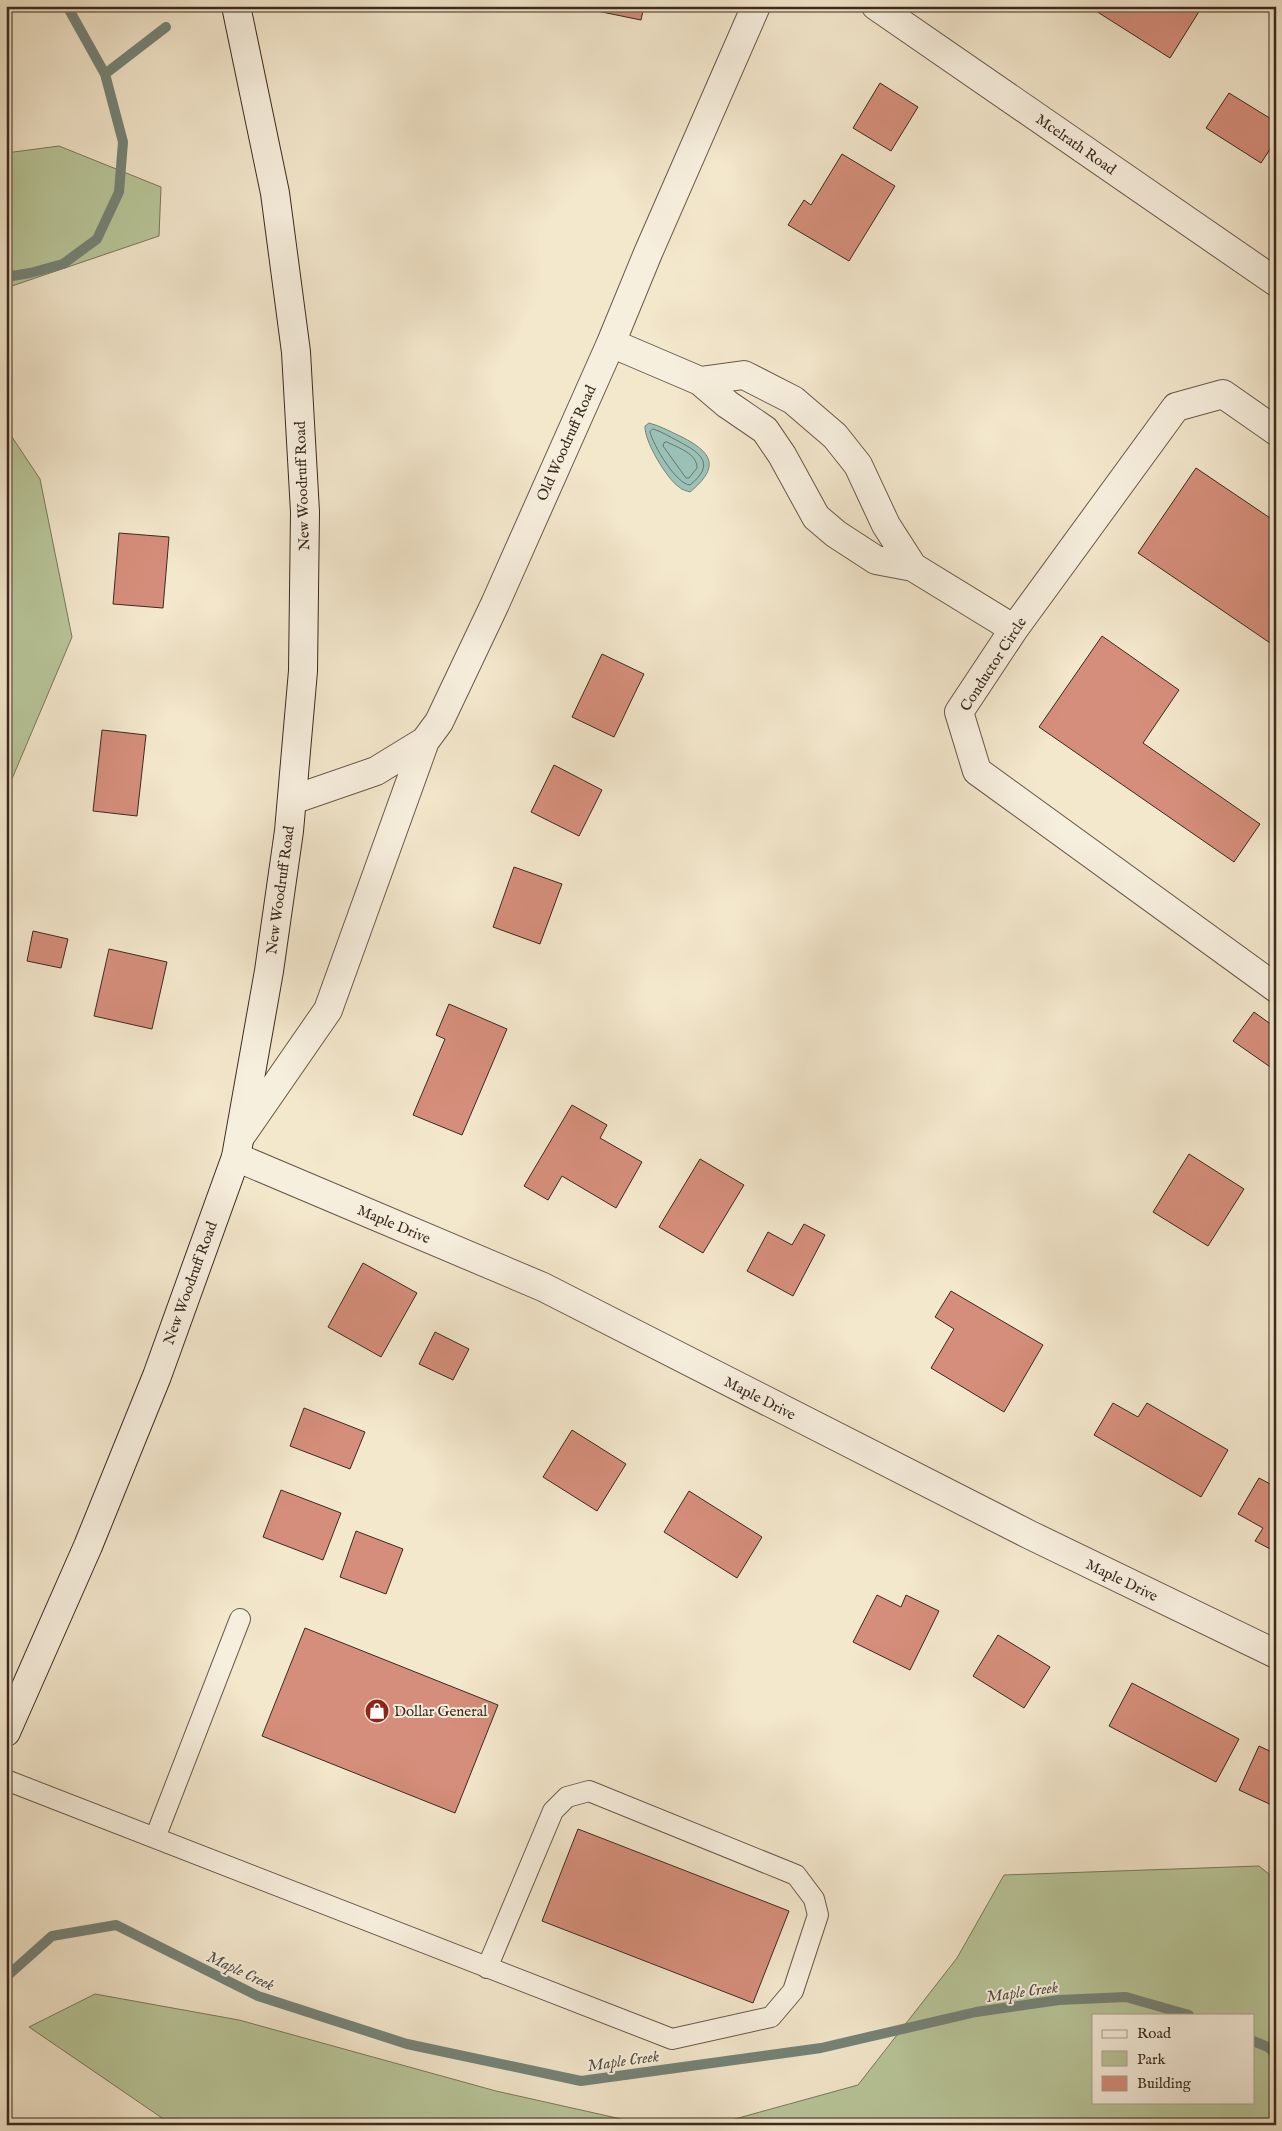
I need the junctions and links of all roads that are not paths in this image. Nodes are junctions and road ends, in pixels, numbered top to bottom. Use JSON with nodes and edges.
{"nodes":[{"id":1,"x":236,"y":6,"type":"edge"},
{"id":2,"x":756,"y":6,"type":"edge"},
{"id":3,"x":876,"y":6,"type":"edge"},
{"id":4,"x":1276,"y":282,"type":"edge"},
{"id":5,"x":611,"y":343,"type":"junction"},
{"id":6,"x":700,"y":381,"type":"junction"},
{"id":7,"x":1276,"y":431,"type":"edge"},
{"id":8,"x":913,"y":567,"type":"junction"},
{"id":9,"x":1014,"y":629,"type":"junction"},
{"id":10,"x":425,"y":741,"type":"junction"},
{"id":11,"x":292,"y":800,"type":"junction"},
{"id":12,"x":1276,"y":988,"type":"edge"},
{"id":13,"x":238,"y":1147,"type":"junction"},
{"id":14,"x":240,"y":1619,"type":"dead end"},
{"id":15,"x":1276,"y":1654,"type":"edge"},
{"id":16,"x":6,"y":1732,"type":"edge"},
{"id":17,"x":6,"y":1780,"type":"edge"},
{"id":18,"x":155,"y":1838,"type":"junction"},
{"id":19,"x":487,"y":1968,"type":"junction"}],
"edges":[{"from":1,"to":11,"type":"street","name":"New Woodruff Road"},
{"from":2,"to":5,"type":"street","name":"Old Woodruff Road"},
{"from":3,"to":4,"type":"street","name":"Mcelrath Road"},
{"from":5,"to":6,"type":"street"},
{"from":5,"to":10,"type":"street","name":"Old Woodruff Road"},
{"from":6,"to":8,"type":"street"},
{"from":6,"to":8,"type":"street"},
{"from":7,"to":9,"type":"street","name":"Conductor Circle"},
{"from":8,"to":9,"type":"street"},
{"from":9,"to":12,"type":"street","name":"Conductor Circle"},
{"from":10,"to":11,"type":"street","name":"Old Woodruff Road"},
{"from":10,"to":13,"type":"street"},
{"from":11,"to":13,"type":"street","name":"New Woodruff Road"},
{"from":13,"to":15,"type":"street","name":"Maple Drive"},
{"from":13,"to":16,"type":"street","name":"New Woodruff Road"},
{"from":14,"to":18,"type":"lane"},
{"from":17,"to":18,"type":"lane"},
{"from":18,"to":19,"type":"lane"},
{"from":19,"to":19,"type":"lane"}]}
